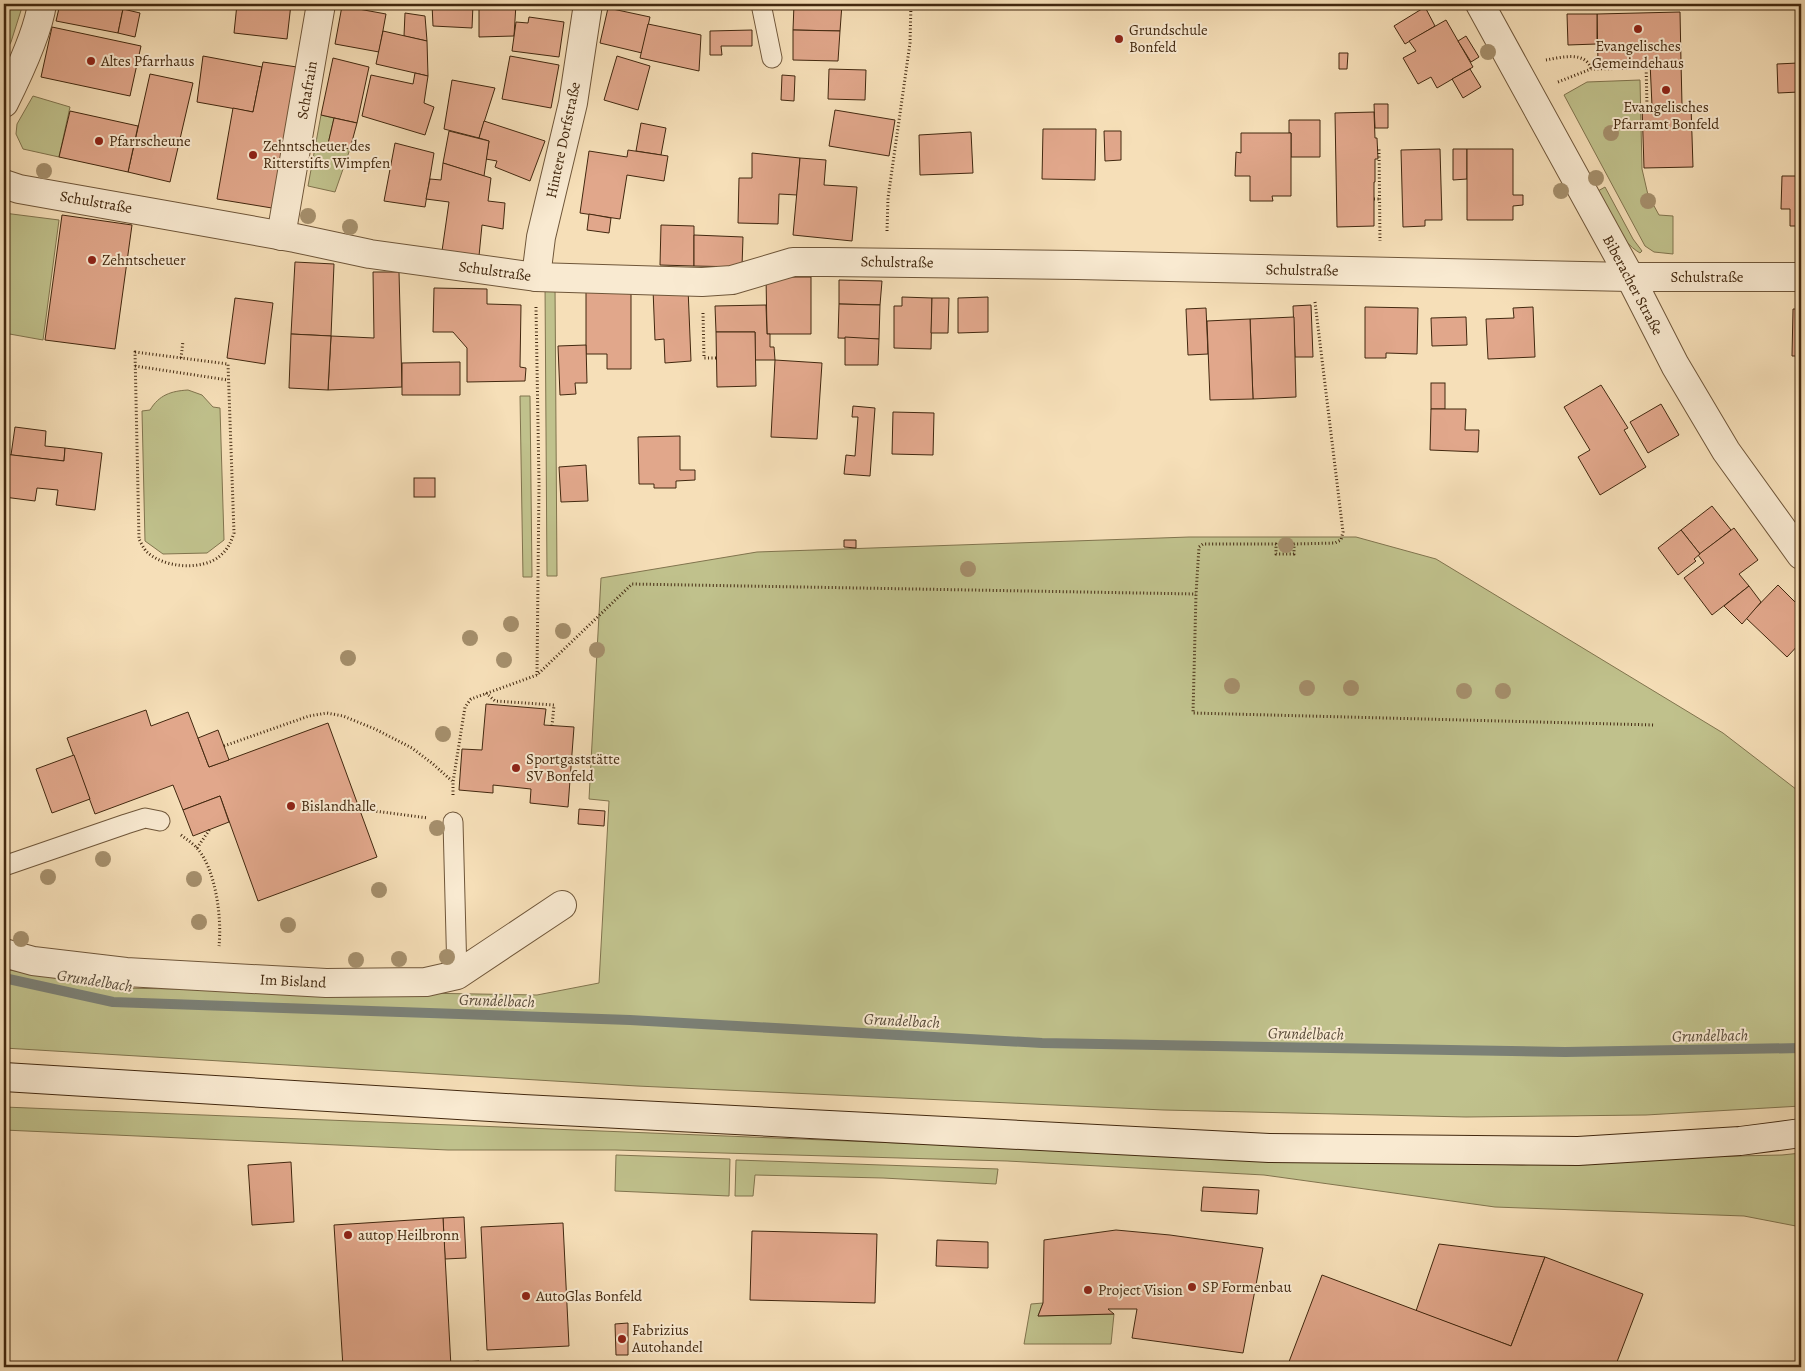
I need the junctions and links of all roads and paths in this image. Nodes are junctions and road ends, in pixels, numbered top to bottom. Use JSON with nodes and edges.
{"nodes":[{"id":1,"x":42,"y":4,"type":"edge"},
{"id":2,"x":321,"y":4,"type":"edge"},
{"id":3,"x":588,"y":4,"type":"edge"},
{"id":4,"x":761,"y":4,"type":"edge"},
{"id":5,"x":911,"y":4,"type":"edge"},
{"id":6,"x":1480,"y":4,"type":"edge"},
{"id":7,"x":772,"y":58,"type":"dead end"},
{"id":8,"x":1646,"y":62,"type":"dead end"},
{"id":9,"x":1646,"y":68,"type":"junction"},
{"id":10,"x":1591,"y":69,"type":"junction"},
{"id":11,"x":1517,"y":72,"type":"junction"},
{"id":12,"x":1563,"y":80,"type":"dead end"},
{"id":13,"x":4,"y":103,"type":"edge"},
{"id":14,"x":1647,"y":106,"type":"dead end"},
{"id":15,"x":1377,"y":148,"type":"dead end"},
{"id":16,"x":4,"y":184,"type":"edge"},
{"id":17,"x":1374,"y":199,"type":"dead end"},
{"id":18,"x":1380,"y":199,"type":"junction"},
{"id":19,"x":281,"y":236,"type":"junction"},
{"id":20,"x":1380,"y":245,"type":"dead end"},
{"id":21,"x":886,"y":262,"type":"junction"},
{"id":22,"x":536,"y":277,"type":"junction"},
{"id":23,"x":1630,"y":277,"type":"junction"},
{"id":24,"x":1801,"y":277,"type":"edge"},
{"id":25,"x":702,"y":282,"type":"junction"},
{"id":26,"x":1314,"y":294,"type":"dead end"},
{"id":27,"x":183,"y":341,"type":"dead end"},
{"id":28,"x":181,"y":358,"type":"junction"},
{"id":29,"x":716,"y":358,"type":"dead end"},
{"id":30,"x":135,"y":366,"type":"junction"},
{"id":31,"x":228,"y":380,"type":"junction"},
{"id":32,"x":1801,"y":555,"type":"edge"},
{"id":33,"x":1196,"y":594,"type":"junction"},
{"id":34,"x":538,"y":675,"type":"junction"},
{"id":35,"x":486,"y":693,"type":"junction"},
{"id":36,"x":1654,"y":725,"type":"dead end"},
{"id":37,"x":552,"y":726,"type":"dead end"},
{"id":38,"x":224,"y":746,"type":"dead end"},
{"id":39,"x":453,"y":782,"type":"junction"},
{"id":40,"x":360,"y":809,"type":"dead end"},
{"id":41,"x":160,"y":821,"type":"joint"},
{"id":42,"x":453,"y":822,"type":"junction"},
{"id":43,"x":210,"y":829,"type":"dead end"},
{"id":44,"x":197,"y":848,"type":"junction"},
{"id":45,"x":4,"y":866,"type":"edge"},
{"id":46,"x":562,"y":905,"type":"dead end"},
{"id":47,"x":4,"y":953,"type":"edge"},
{"id":48,"x":457,"y":975,"type":"junction"},
{"id":49,"x":216,"y":977,"type":"junction"},
{"id":50,"x":4,"y":1077,"type":"edge"},
{"id":51,"x":1801,"y":1132,"type":"edge"}],
"edges":[{"from":1,"to":13,"type":"street"},
{"from":2,"to":19,"type":"street","name":"Schafrain"},
{"from":3,"to":22,"type":"street","name":"Hintere Dorfstraße"},
{"from":4,"to":7,"type":"lane"},
{"from":5,"to":21,"type":"path"},
{"from":6,"to":11,"type":"street","name":"Biberacher Straße"},
{"from":8,"to":9,"type":"path"},
{"from":9,"to":10,"type":"path"},
{"from":9,"to":14,"type":"path"},
{"from":10,"to":11,"type":"path"},
{"from":10,"to":12,"type":"path"},
{"from":11,"to":23,"type":"street","name":"Biberacher Straße"},
{"from":15,"to":18,"type":"path"},
{"from":16,"to":19,"type":"street","name":"Schulstraße"},
{"from":17,"to":18,"type":"path"},
{"from":18,"to":20,"type":"path"},
{"from":19,"to":22,"type":"street","name":"Schulstraße"},
{"from":21,"to":23,"type":"street","name":"Schulstraße"},
{"from":21,"to":25,"type":"street","name":"Schulstraße"},
{"from":22,"to":25,"type":"street","name":"Schulstraße"},
{"from":22,"to":34,"type":"path"},
{"from":23,"to":24,"type":"street","name":"Schulstraße"},
{"from":23,"to":32,"type":"street","name":"Biberacher Straße"},
{"from":25,"to":29,"type":"path"},
{"from":26,"to":33,"type":"path"},
{"from":27,"to":28,"type":"path"},
{"from":28,"to":30,"type":"path"},
{"from":28,"to":31,"type":"path"},
{"from":30,"to":31,"type":"path"},
{"from":30,"to":31,"type":"path"},
{"from":33,"to":34,"type":"path"},
{"from":33,"to":36,"type":"path"},
{"from":34,"to":35,"type":"path"},
{"from":35,"to":37,"type":"path"},
{"from":35,"to":39,"type":"path"},
{"from":38,"to":39,"type":"path"},
{"from":39,"to":42,"type":"path"},
{"from":40,"to":42,"type":"path"},
{"from":41,"to":44,"type":"path"},
{"from":41,"to":45,"type":"lane"},
{"from":42,"to":48,"type":"lane"},
{"from":43,"to":44,"type":"path"},
{"from":44,"to":49,"type":"path"},
{"from":46,"to":48,"type":"street","name":"Im Bisland"},
{"from":47,"to":49,"type":"street","name":"Im Bisland"},
{"from":48,"to":49,"type":"street","name":"Im Bisland"},
{"from":50,"to":51,"type":"street"}]}
